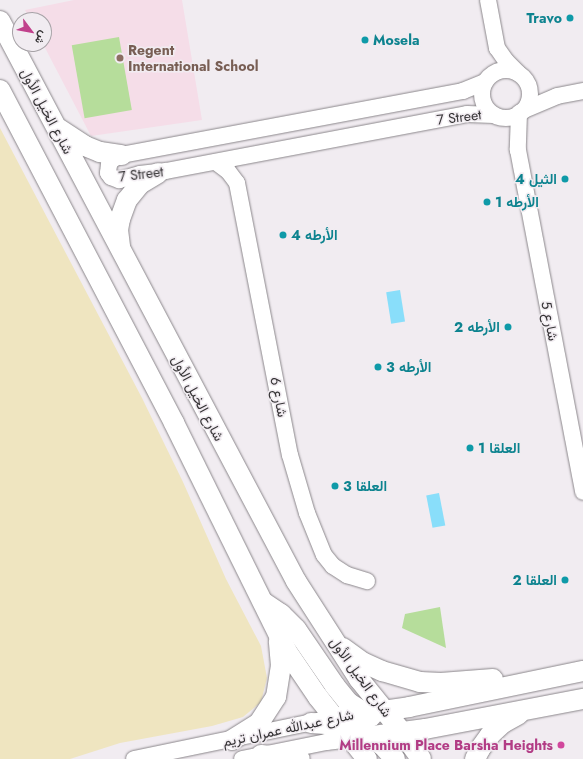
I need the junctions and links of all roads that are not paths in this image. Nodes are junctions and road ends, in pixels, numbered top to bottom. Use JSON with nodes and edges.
{"nodes":[{"id":1,"x":488,"y":0,"type":"edge"},
{"id":2,"x":0,"y":21,"type":"edge"},
{"id":3,"x":497,"y":48,"type":"junction"},
{"id":4,"x":520,"y":75,"type":"junction"},
{"id":5,"x":486,"y":80,"type":"junction"},
{"id":6,"x":0,"y":90,"type":"edge"},
{"id":7,"x":583,"y":91,"type":"edge"},
{"id":8,"x":557,"y":96,"type":"junction"},
{"id":9,"x":521,"y":112,"type":"junction"},
{"id":10,"x":496,"y":116,"type":"junction"},
{"id":11,"x":55,"y":126,"type":"junction"},
{"id":12,"x":518,"y":150,"type":"junction"},
{"id":13,"x":122,"y":155,"type":"junction"},
{"id":14,"x":251,"y":155,"type":"junction"},
{"id":15,"x":216,"y":162,"type":"junction"},
{"id":16,"x":158,"y":173,"type":"junction"},
{"id":17,"x":237,"y":183,"type":"junction"},
{"id":18,"x":120,"y":250,"type":"junction"},
{"id":19,"x":583,"y":492,"type":"edge"},
{"id":20,"x":368,"y":582,"type":"dead end"},
{"id":21,"x":263,"y":602,"type":"junction"},
{"id":22,"x":278,"y":635,"type":"junction"},
{"id":23,"x":333,"y":639,"type":"junction"},
{"id":24,"x":583,"y":671,"type":"edge"},
{"id":25,"x":359,"y":679,"type":"junction"},
{"id":26,"x":527,"y":682,"type":"junction"},
{"id":27,"x":333,"y":683,"type":"junction"},
{"id":28,"x":583,"y":699,"type":"edge"},
{"id":29,"x":528,"y":709,"type":"junction"},
{"id":30,"x":384,"y":711,"type":"junction"},
{"id":31,"x":363,"y":713,"type":"junction"},
{"id":32,"x":311,"y":723,"type":"joint"},
{"id":33,"x":399,"y":728,"type":"junction"},
{"id":34,"x":348,"y":729,"type":"junction"},
{"id":35,"x":232,"y":740,"type":"junction"},
{"id":36,"x":251,"y":757,"type":"edge"},
{"id":37,"x":134,"y":759,"type":"edge"},
{"id":38,"x":300,"y":759,"type":"edge"},
{"id":39,"x":367,"y":759,"type":"edge"},
{"id":40,"x":395,"y":759,"type":"edge"},
{"id":41,"x":421,"y":759,"type":"edge"},
{"id":42,"x":475,"y":759,"type":"edge"}],
"edges":[{"from":1,"to":3,"type":"street"},
{"from":2,"to":11,"type":"main road","name":"شارع الخيل الأول"},
{"from":3,"to":4,"type":"street"},
{"from":3,"to":5,"type":"street"},
{"from":4,"to":5,"type":"street"},
{"from":4,"to":8,"type":"street"},
{"from":4,"to":9,"type":"street"},
{"from":5,"to":10,"type":"street"},
{"from":5,"to":13,"type":"street","name":"7 Street"},
{"from":6,"to":21,"type":"main road"},
{"from":7,"to":8,"type":"street"},
{"from":8,"to":9,"type":"street"},
{"from":9,"to":10,"type":"street"},
{"from":9,"to":12,"type":"street","name":"شارع 5"},
{"from":10,"to":12,"type":"street","name":"شارع 5"},
{"from":10,"to":14,"type":"street","name":"7 Street"},
{"from":11,"to":13,"type":"main road"},
{"from":11,"to":18,"type":"main road","name":"شارع الخيل الأول"},
{"from":12,"to":19,"type":"street","name":"شارع 5"},
{"from":13,"to":16,"type":"street","name":"7 Street"},
{"from":14,"to":15,"type":"street","name":"7 Street"},
{"from":14,"to":17,"type":"street"},
{"from":15,"to":16,"type":"street","name":"7 Street"},
{"from":15,"to":17,"type":"street","name":"شارع 6"},
{"from":16,"to":18,"type":"main road"},
{"from":17,"to":20,"type":"street","name":"شارع 6"},
{"from":18,"to":23,"type":"main road","name":"شارع الخيل الأول"},
{"from":21,"to":22,"type":"main road"},
{"from":21,"to":27,"type":"main road"},
{"from":22,"to":34,"type":"main road"},
{"from":22,"to":35,"type":"main road"},
{"from":23,"to":25,"type":"main road","name":"شارع الخيل الأول"},
{"from":23,"to":26,"type":"main road"},
{"from":24,"to":26,"type":"main road","name":"شارع عبدالله عمران تريم"},
{"from":25,"to":27,"type":"main road"},
{"from":25,"to":30,"type":"main road","name":"شارع الخيل الأول"},
{"from":26,"to":30,"type":"main road","name":"شارع عبدالله عمران تريم"},
{"from":27,"to":31,"type":"main road"},
{"from":28,"to":29,"type":"main road","name":"شارع عبدالله عمران تريم"},
{"from":29,"to":33,"type":"main road","name":"شارع عبدالله عمران تريم"},
{"from":29,"to":42,"type":"main road"},
{"from":30,"to":31,"type":"main road","name":"شارع عبدالله عمران تريم"},
{"from":30,"to":33,"type":"main road","name":"شارع الخيل الأول"},
{"from":31,"to":33,"type":"main road"},
{"from":31,"to":34,"type":"main road","name":"شارع عبدالله عمران تريم"},
{"from":32,"to":34,"type":"main road"},
{"from":32,"to":35,"type":"street","name":"شارع عبدالله عمران تريم"},
{"from":33,"to":34,"type":"main road","name":"شارع عبدالله عمران تريم"},
{"from":33,"to":41,"type":"main road","name":"شارع الخيل الأول"},
{"from":34,"to":36,"type":"street","name":"شارع عبدالله عمران تريم"},
{"from":34,"to":39,"type":"main road"},
{"from":34,"to":40,"type":"main road"},
{"from":35,"to":37,"type":"street","name":"شارع عبدالله عمران تريم"},
{"from":36,"to":38,"type":"main road"}]}
